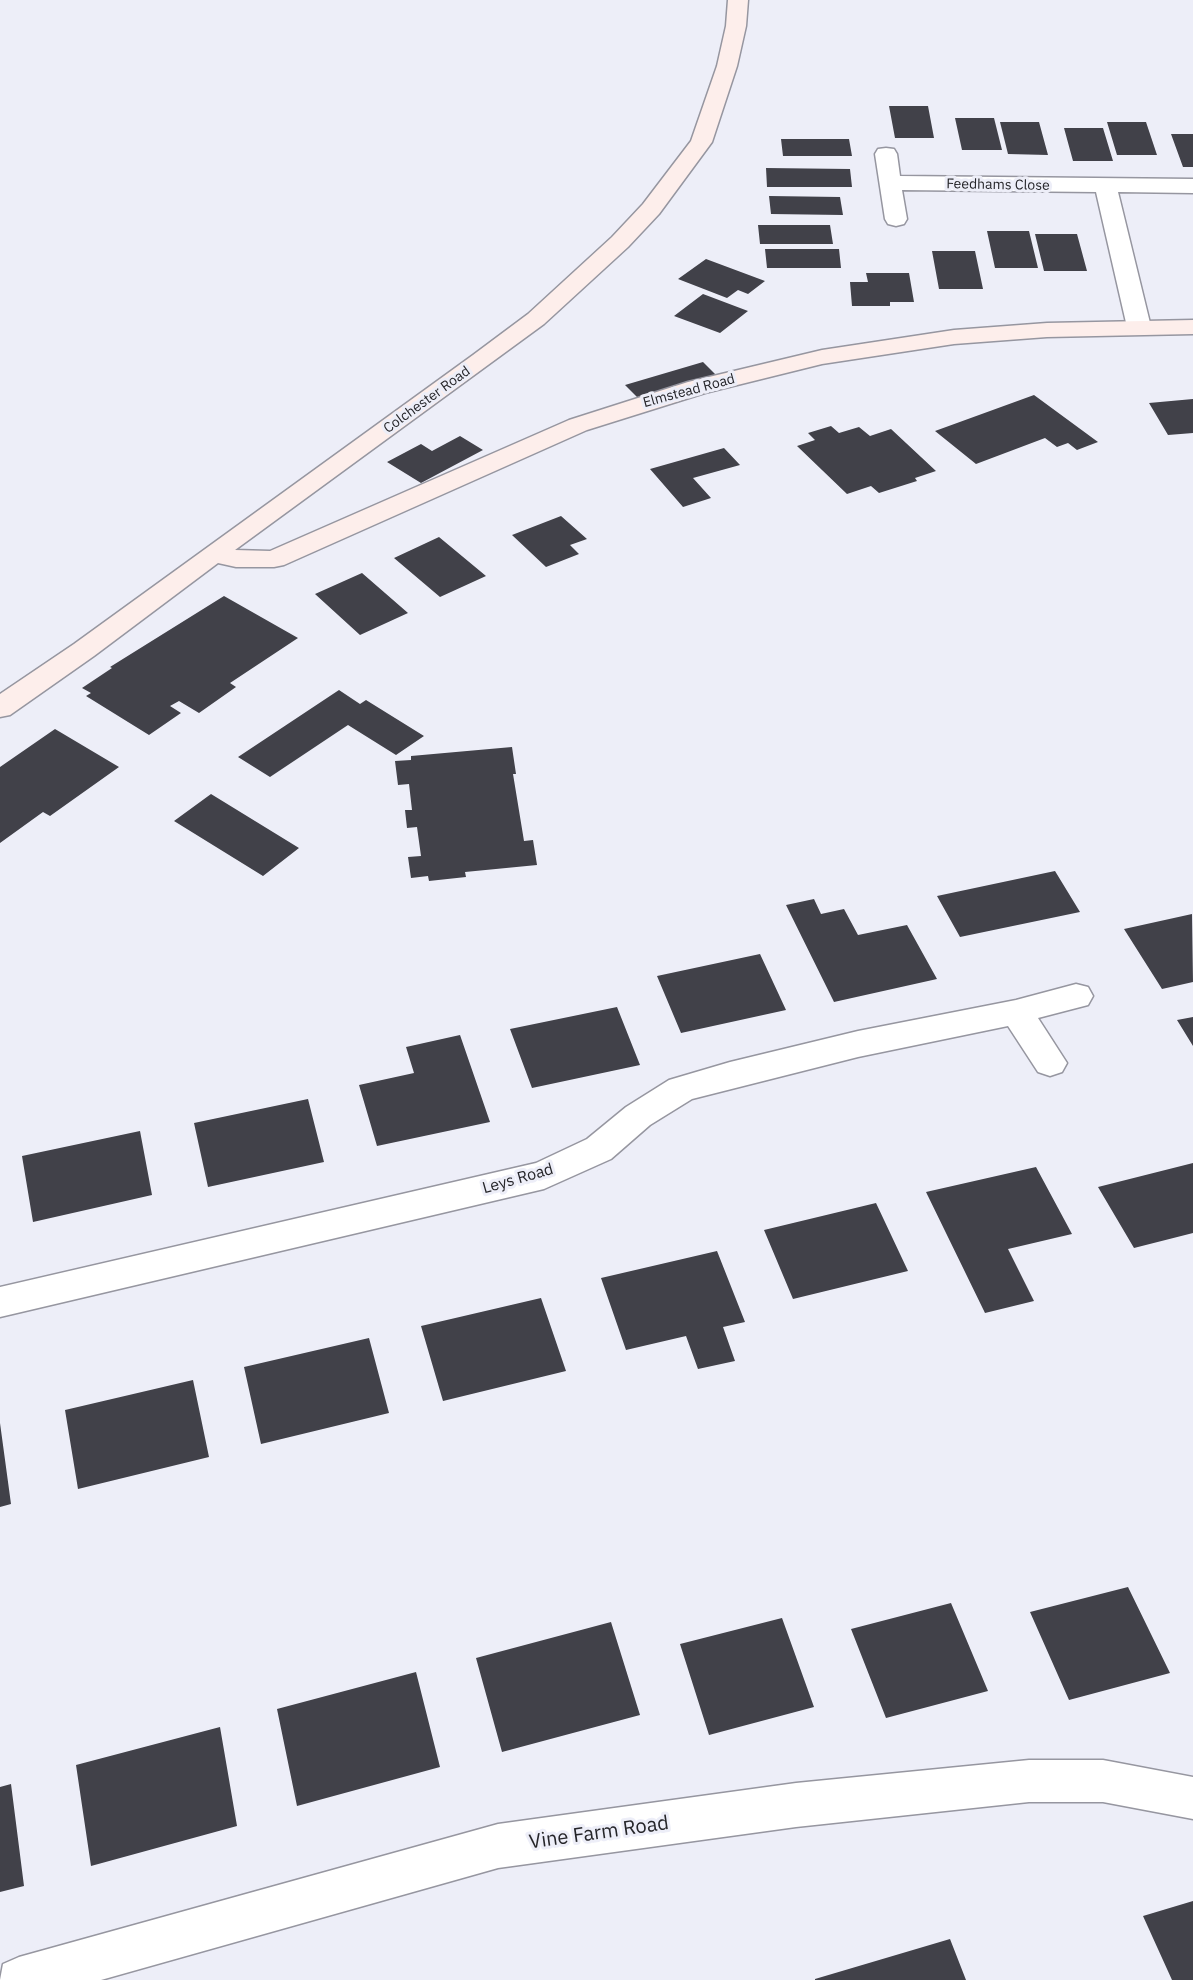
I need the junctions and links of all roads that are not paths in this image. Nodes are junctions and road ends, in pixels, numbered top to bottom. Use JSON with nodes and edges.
{"nodes":[{"id":1,"x":738,"y":0,"type":"edge"},
{"id":2,"x":886,"y":154,"type":"dead end"},
{"id":3,"x":890,"y":183,"type":"junction"},
{"id":4,"x":1193,"y":186,"type":"edge"},
{"id":5,"x":1106,"y":187,"type":"junction"},
{"id":6,"x":896,"y":219,"type":"dead end"},
{"id":7,"x":1139,"y":327,"type":"junction"},
{"id":8,"x":1193,"y":327,"type":"edge"},
{"id":9,"x":214,"y":553,"type":"junction"},
{"id":10,"x":0,"y":708,"type":"edge"},
{"id":11,"x":1076,"y":996,"type":"dead end"},
{"id":12,"x":1016,"y":1012,"type":"junction"},
{"id":13,"x":1050,"y":1063,"type":"dead end"},
{"id":14,"x":0,"y":1302,"type":"edge"},
{"id":15,"x":1193,"y":1798,"type":"edge"},
{"id":16,"x":19,"y":1980,"type":"edge"}],
"edges":[{"from":1,"to":9,"type":"main road","name":"Colchester Road"},
{"from":2,"to":3,"type":"street"},
{"from":3,"to":5,"type":"street","name":"Feedhams Close"},
{"from":3,"to":6,"type":"street"},
{"from":4,"to":5,"type":"street","name":"Feedhams Close"},
{"from":5,"to":7,"type":"street"},
{"from":7,"to":8,"type":"main road","name":"Elmstead Road"},
{"from":7,"to":9,"type":"main road","name":"Elmstead Road"},
{"from":9,"to":10,"type":"main road","name":"Colchester Road"},
{"from":11,"to":12,"type":"street","name":"Leys Road"},
{"from":12,"to":13,"type":"street"},
{"from":12,"to":14,"type":"street","name":"Leys Road"},
{"from":15,"to":16,"type":"street","name":"Vine Farm Road"}]}
